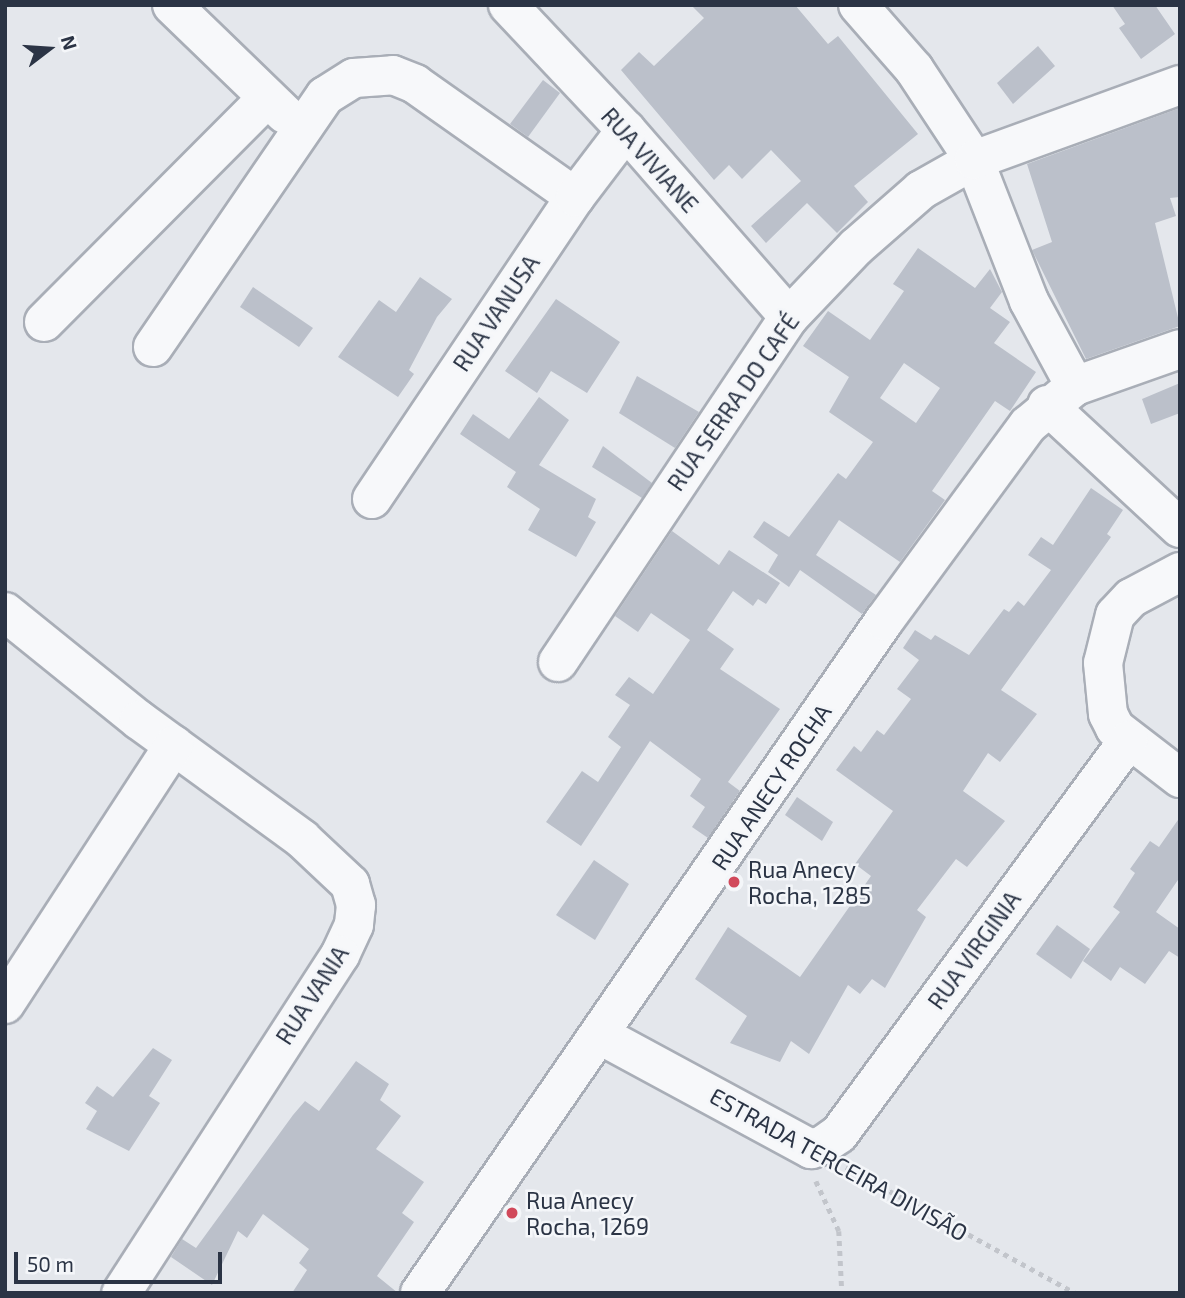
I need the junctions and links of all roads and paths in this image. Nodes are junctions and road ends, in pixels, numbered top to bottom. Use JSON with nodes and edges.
{"nodes":[{"id":1,"x":172,"y":5,"type":"edge"},
{"id":2,"x":508,"y":5,"type":"edge"},
{"id":3,"x":858,"y":5,"type":"edge"},
{"id":4,"x":1180,"y":85,"type":"edge"},
{"id":5,"x":267,"y":98,"type":"junction"},
{"id":6,"x":304,"y":127,"type":"junction"},
{"id":7,"x":626,"y":130,"type":"junction"},
{"id":8,"x":974,"y":160,"type":"junction"},
{"id":9,"x":575,"y":197,"type":"junction"},
{"id":10,"x":789,"y":317,"type":"junction"},
{"id":11,"x":44,"y":322,"type":"dead end"},
{"id":12,"x":153,"y":347,"type":"dead end"},
{"id":13,"x":1180,"y":349,"type":"edge"},
{"id":14,"x":1061,"y":396,"type":"junction"},
{"id":15,"x":372,"y":499,"type":"dead end"},
{"id":16,"x":1180,"y":528,"type":"edge"},
{"id":17,"x":1180,"y":572,"type":"edge"},
{"id":18,"x":5,"y":612,"type":"edge"},
{"id":19,"x":558,"y":662,"type":"dead end"},
{"id":20,"x":1118,"y":727,"type":"junction"},
{"id":21,"x":174,"y":745,"type":"junction"},
{"id":22,"x":1180,"y":778,"type":"edge"},
{"id":23,"x":5,"y":1004,"type":"edge"},
{"id":24,"x":602,"y":1036,"type":"junction"},
{"id":25,"x":811,"y":1149,"type":"junction"},
{"id":26,"x":121,"y":1293,"type":"edge"},
{"id":27,"x":420,"y":1293,"type":"edge"},
{"id":28,"x":842,"y":1293,"type":"edge"},
{"id":29,"x":1075,"y":1293,"type":"edge"}],
"edges":[{"from":1,"to":5,"type":"street"},
{"from":2,"to":7,"type":"street","name":"RUA VIVIANE"},
{"from":3,"to":8,"type":"street"},
{"from":4,"to":8,"type":"street","name":"RUA SERRA DO CAFÉ"},
{"from":5,"to":6,"type":"street"},
{"from":5,"to":11,"type":"street"},
{"from":6,"to":9,"type":"street"},
{"from":6,"to":12,"type":"street"},
{"from":7,"to":9,"type":"street","name":"RUA VANUSA"},
{"from":7,"to":10,"type":"street","name":"RUA VIVIANE"},
{"from":8,"to":10,"type":"street","name":"RUA SERRA DO CAFÉ"},
{"from":8,"to":14,"type":"street"},
{"from":9,"to":15,"type":"street","name":"RUA VANUSA"},
{"from":10,"to":19,"type":"street","name":"RUA SERRA DO CAFÉ"},
{"from":13,"to":14,"type":"street"},
{"from":14,"to":16,"type":"street"},
{"from":14,"to":24,"type":"street","name":"RUA ANECY ROCHA"},
{"from":17,"to":20,"type":"street"},
{"from":18,"to":21,"type":"street","name":"RUA VANIA"},
{"from":20,"to":22,"type":"street"},
{"from":20,"to":25,"type":"street","name":"RUA VIRGINIA"},
{"from":21,"to":23,"type":"street"},
{"from":21,"to":26,"type":"street","name":"RUA VANIA"},
{"from":24,"to":25,"type":"street","name":"ESTRADA TERCEIRA DIVISÃO"},
{"from":24,"to":27,"type":"street","name":"RUA ANECY ROCHA"},
{"from":25,"to":28,"type":"path"},
{"from":25,"to":29,"type":"path","name":"ESTRADA TERCEIRA DIVISÃO"}]}
